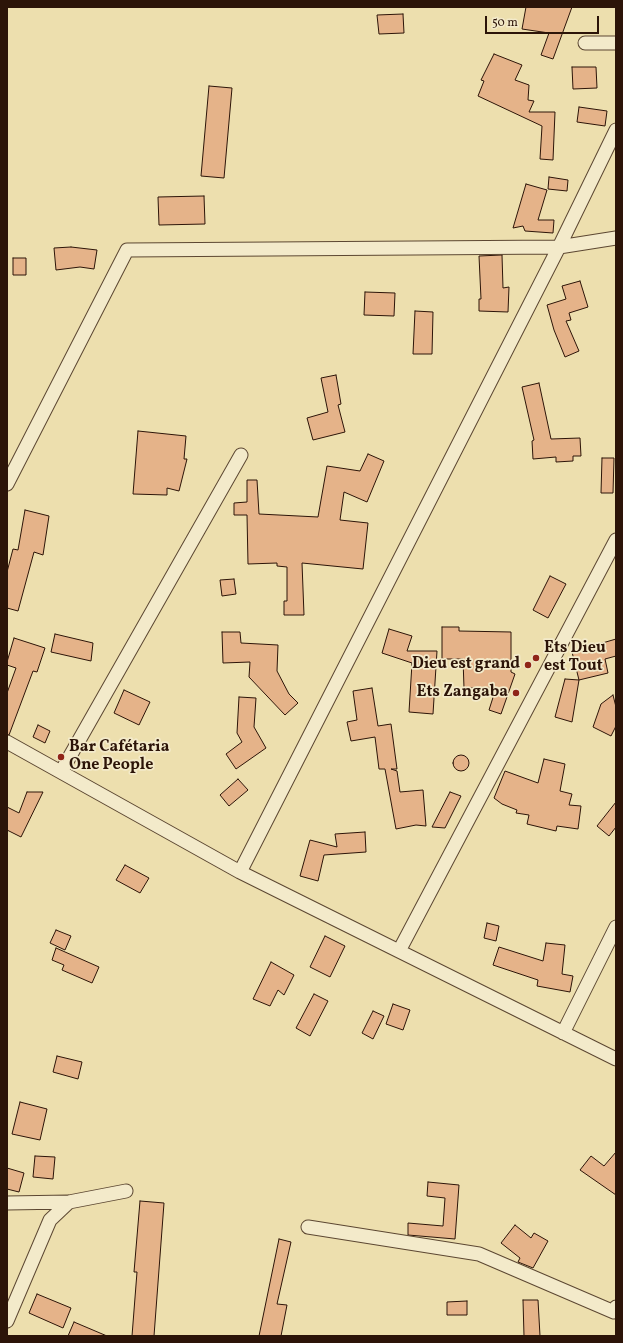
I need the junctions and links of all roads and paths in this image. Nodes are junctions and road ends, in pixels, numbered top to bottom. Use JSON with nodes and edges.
{"nodes":[{"id":1,"x":586,"y":43,"type":"dead end"},
{"id":2,"x":616,"y":43,"type":"edge"},
{"id":3,"x":616,"y":130,"type":"edge"},
{"id":4,"x":616,"y":238,"type":"edge"},
{"id":5,"x":559,"y":247,"type":"junction"},
{"id":6,"x":241,"y":455,"type":"dead end"},
{"id":7,"x":7,"y":484,"type":"edge"},
{"id":8,"x":616,"y":540,"type":"edge"},
{"id":9,"x":7,"y":742,"type":"edge"},
{"id":10,"x":61,"y":772,"type":"junction"},
{"id":11,"x":240,"y":872,"type":"junction"},
{"id":12,"x":616,"y":927,"type":"edge"},
{"id":13,"x":398,"y":951,"type":"junction"},
{"id":14,"x":563,"y":1033,"type":"junction"},
{"id":15,"x":616,"y":1059,"type":"edge"},
{"id":16,"x":126,"y":1191,"type":"dead end"},
{"id":17,"x":7,"y":1202,"type":"edge"},
{"id":18,"x":69,"y":1202,"type":"junction"},
{"id":19,"x":308,"y":1227,"type":"dead end"},
{"id":20,"x":616,"y":1307,"type":"edge"},
{"id":21,"x":7,"y":1321,"type":"edge"}],
"edges":[{"from":1,"to":2,"type":"street"},
{"from":3,"to":5,"type":"street"},
{"from":4,"to":5,"type":"street"},
{"from":5,"to":7,"type":"street"},
{"from":5,"to":11,"type":"street"},
{"from":6,"to":10,"type":"street"},
{"from":8,"to":13,"type":"street"},
{"from":9,"to":10,"type":"street"},
{"from":10,"to":11,"type":"street"},
{"from":11,"to":13,"type":"street"},
{"from":12,"to":14,"type":"street"},
{"from":13,"to":14,"type":"street"},
{"from":14,"to":15,"type":"street"},
{"from":16,"to":18,"type":"street"},
{"from":17,"to":18,"type":"street"},
{"from":18,"to":21,"type":"street"},
{"from":19,"to":20,"type":"street"}]}
